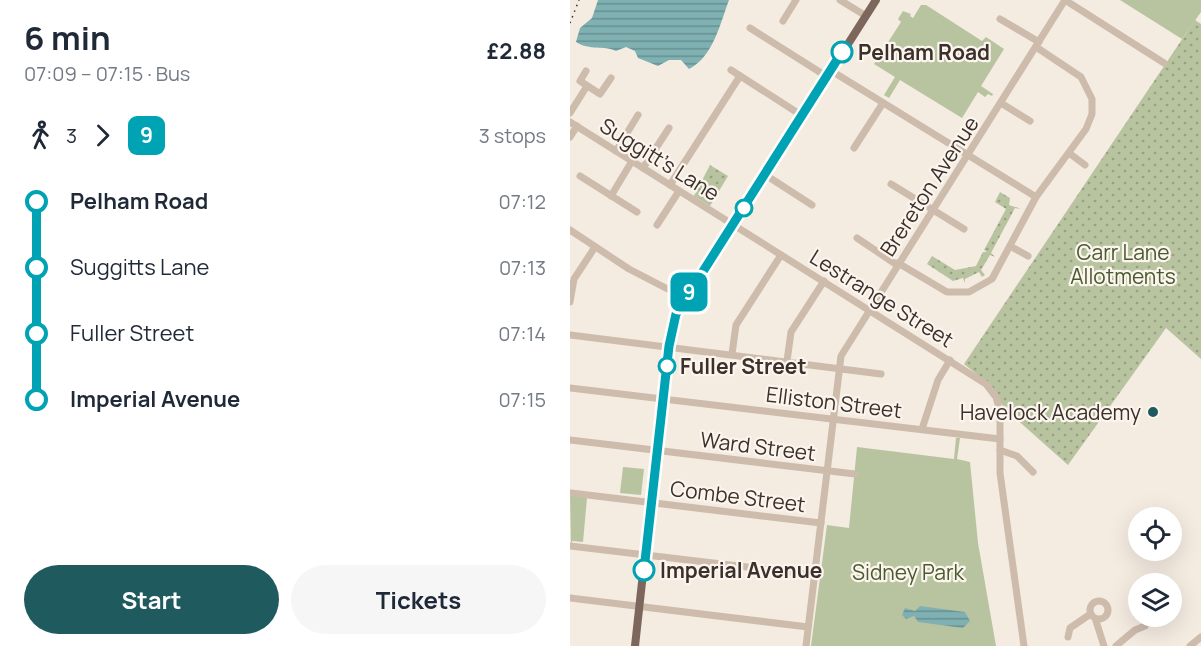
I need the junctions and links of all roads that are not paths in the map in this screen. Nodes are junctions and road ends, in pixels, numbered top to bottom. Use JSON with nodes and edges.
{"nodes":[{"id":1,"x":796,"y":0,"type":"edge"},
{"id":2,"x":840,"y":0,"type":"edge"},
{"id":3,"x":876,"y":0,"type":"edge"},
{"id":4,"x":1065,"y":0,"type":"edge"},
{"id":5,"x":866,"y":16,"type":"junction"},
{"id":6,"x":1000,"y":19,"type":"dead end"},
{"id":7,"x":783,"y":21,"type":"dead end"},
{"id":8,"x":750,"y":28,"type":"dead end"},
{"id":9,"x":1037,"y":45,"type":"junction"},
{"id":10,"x":1164,"y":63,"type":"dead end"},
{"id":11,"x":731,"y":70,"type":"dead end"},
{"id":12,"x":586,"y":71,"type":"dead end"},
{"id":13,"x":828,"y":73,"type":"junction"},
{"id":14,"x":740,"y":76,"type":"junction"},
{"id":15,"x":611,"y":78,"type":"dead end"},
{"id":16,"x":587,"y":86,"type":"junction"},
{"id":17,"x":883,"y":103,"type":"junction"},
{"id":18,"x":1001,"y":103,"type":"junction"},
{"id":19,"x":570,"y":113,"type":"edge"},
{"id":20,"x":638,"y":115,"type":"dead end"},
{"id":21,"x":801,"y":115,"type":"junction"},
{"id":22,"x":1030,"y":122,"type":"dead end"},
{"id":23,"x":573,"y":124,"type":"edge"},
{"id":24,"x":669,"y":128,"type":"dead end"},
{"id":25,"x":570,"y":137,"type":"edge"},
{"id":26,"x":854,"y":148,"type":"dead end"},
{"id":27,"x":616,"y":151,"type":"junction"},
{"id":28,"x":1069,"y":153,"type":"junction"},
{"id":29,"x":969,"y":156,"type":"junction"},
{"id":30,"x":632,"y":161,"type":"junction"},
{"id":31,"x":1085,"y":165,"type":"dead end"},
{"id":32,"x":643,"y":168,"type":"junction"},
{"id":33,"x":764,"y":174,"type":"junction"},
{"id":34,"x":580,"y":176,"type":"dead end"},
{"id":35,"x":891,"y":184,"type":"dead end"},
{"id":36,"x":670,"y":185,"type":"junction"},
{"id":37,"x":679,"y":191,"type":"junction"},
{"id":38,"x":611,"y":196,"type":"junction"},
{"id":39,"x":1036,"y":197,"type":"junction"},
{"id":40,"x":812,"y":205,"type":"dead end"},
{"id":41,"x":933,"y":210,"type":"junction"},
{"id":42,"x":637,"y":212,"type":"dead end"},
{"id":43,"x":657,"y":225,"type":"dead end"},
{"id":44,"x":733,"y":225,"type":"junction"},
{"id":45,"x":964,"y":229,"type":"dead end"},
{"id":46,"x":570,"y":230,"type":"edge"},
{"id":47,"x":857,"y":238,"type":"dead end"},
{"id":48,"x":1010,"y":246,"type":"junction"},
{"id":49,"x":595,"y":247,"type":"junction"},
{"id":50,"x":781,"y":255,"type":"junction"},
{"id":51,"x":1028,"y":256,"type":"dead end"},
{"id":52,"x":898,"y":264,"type":"junction"},
{"id":53,"x":824,"y":282,"type":"junction"},
{"id":54,"x":685,"y":298,"type":"junction"},
{"id":55,"x":570,"y":302,"type":"edge"},
{"id":56,"x":869,"y":310,"type":"junction"},
{"id":57,"x":570,"y":335,"type":"edge"},
{"id":58,"x":669,"y":346,"type":"junction"},
{"id":59,"x":732,"y":354,"type":"junction"},
{"id":60,"x":950,"y":360,"type":"junction"},
{"id":61,"x":787,"y":361,"type":"junction"},
{"id":62,"x":839,"y":367,"type":"junction"},
{"id":63,"x":881,"y":374,"type":"dead end"},
{"id":64,"x":570,"y":388,"type":"edge"},
{"id":65,"x":664,"y":399,"type":"junction"},
{"id":66,"x":833,"y":419,"type":"junction"},
{"id":67,"x":922,"y":429,"type":"junction"},
{"id":68,"x":1000,"y":439,"type":"junction"},
{"id":69,"x":570,"y":440,"type":"edge"},
{"id":70,"x":657,"y":450,"type":"junction"},
{"id":71,"x":1000,"y":450,"type":"junction"},
{"id":72,"x":826,"y":471,"type":"junction"},
{"id":73,"x":1033,"y":472,"type":"dead end"},
{"id":74,"x":855,"y":474,"type":"dead end"},
{"id":75,"x":571,"y":493,"type":"edge"},
{"id":76,"x":651,"y":502,"type":"junction"},
{"id":77,"x":821,"y":523,"type":"junction"},
{"id":78,"x":570,"y":546,"type":"edge"},
{"id":79,"x":645,"y":554,"type":"junction"},
{"id":80,"x":814,"y":575,"type":"junction"},
{"id":81,"x":570,"y":598,"type":"edge"},
{"id":82,"x":640,"y":606,"type":"junction"},
{"id":83,"x":1089,"y":615,"type":"junction"},
{"id":84,"x":1096,"y":621,"type":"junction"},
{"id":85,"x":808,"y":627,"type":"junction"},
{"id":86,"x":1142,"y":627,"type":"edge"},
{"id":87,"x":1068,"y":636,"type":"dead end"},
{"id":88,"x":1201,"y":637,"type":"edge"},
{"id":89,"x":635,"y":646,"type":"edge"},
{"id":90,"x":806,"y":646,"type":"edge"},
{"id":91,"x":1024,"y":646,"type":"edge"},
{"id":92,"x":1104,"y":646,"type":"edge"},
{"id":93,"x":1116,"y":646,"type":"edge"},
{"id":94,"x":1190,"y":646,"type":"edge"}],
"edges":[{"from":1,"to":7,"type":"street"},
{"from":2,"to":5,"type":"street"},
{"from":3,"to":5,"type":"main road"},
{"from":4,"to":9,"type":"street","name":"Brereton Avenue"},
{"from":4,"to":10,"type":"street"},
{"from":5,"to":13,"type":"main road"},
{"from":6,"to":9,"type":"street"},
{"from":8,"to":13,"type":"street"},
{"from":9,"to":18,"type":"street","name":"Brereton Avenue"},
{"from":9,"to":28,"type":"street"},
{"from":11,"to":14,"type":"street"},
{"from":12,"to":16,"type":"street"},
{"from":13,"to":17,"type":"street"},
{"from":13,"to":21,"type":"main road"},
{"from":14,"to":21,"type":"street"},
{"from":14,"to":36,"type":"street"},
{"from":15,"to":16,"type":"street"},
{"from":16,"to":19,"type":"street"},
{"from":17,"to":26,"type":"street"},
{"from":17,"to":29,"type":"street"},
{"from":18,"to":22,"type":"street"},
{"from":18,"to":29,"type":"street","name":"Brereton Avenue"},
{"from":20,"to":27,"type":"street"},
{"from":21,"to":33,"type":"main road"},
{"from":23,"to":25,"type":"street"},
{"from":23,"to":27,"type":"street","name":"Suggitt's Lane"},
{"from":24,"to":32,"type":"street"},
{"from":27,"to":30,"type":"street","name":"Suggitt's Lane"},
{"from":28,"to":31,"type":"street"},
{"from":28,"to":39,"type":"street"},
{"from":29,"to":39,"type":"street"},
{"from":29,"to":41,"type":"street","name":"Brereton Avenue"},
{"from":30,"to":32,"type":"street","name":"Suggitt's Lane"},
{"from":30,"to":38,"type":"street"},
{"from":32,"to":36,"type":"street","name":"Suggitt's Lane"},
{"from":33,"to":40,"type":"street"},
{"from":33,"to":44,"type":"main road"},
{"from":34,"to":38,"type":"street"},
{"from":35,"to":41,"type":"street"},
{"from":36,"to":37,"type":"street","name":"Suggitt's Lane"},
{"from":37,"to":43,"type":"street"},
{"from":37,"to":44,"type":"street","name":"Suggitt's Lane"},
{"from":38,"to":42,"type":"street"},
{"from":39,"to":48,"type":"street"},
{"from":41,"to":45,"type":"street"},
{"from":41,"to":52,"type":"street","name":"Brereton Avenue"},
{"from":44,"to":50,"type":"street","name":"Lestrange Street"},
{"from":44,"to":54,"type":"main road"},
{"from":46,"to":49,"type":"street"},
{"from":47,"to":52,"type":"street"},
{"from":48,"to":51,"type":"street"},
{"from":48,"to":52,"type":"street"},
{"from":49,"to":54,"type":"street"},
{"from":49,"to":55,"type":"street"},
{"from":50,"to":53,"type":"street","name":"Lestrange Street"},
{"from":50,"to":59,"type":"street"},
{"from":52,"to":56,"type":"street","name":"Brereton Avenue"},
{"from":53,"to":56,"type":"street","name":"Lestrange Street"},
{"from":53,"to":61,"type":"street"},
{"from":54,"to":58,"type":"main road"},
{"from":56,"to":60,"type":"street","name":"Lestrange Street"},
{"from":56,"to":62,"type":"street","name":"Brereton Avenue"},
{"from":57,"to":58,"type":"street"},
{"from":58,"to":59,"type":"street"},
{"from":58,"to":65,"type":"main road"},
{"from":59,"to":61,"type":"street"},
{"from":60,"to":67,"type":"street"},
{"from":60,"to":68,"type":"street","name":"Lestrange Street"},
{"from":61,"to":62,"type":"street"},
{"from":62,"to":63,"type":"street"},
{"from":62,"to":66,"type":"street","name":"Brereton Avenue"},
{"from":64,"to":65,"type":"street"},
{"from":65,"to":66,"type":"street","name":"Elliston Street"},
{"from":65,"to":70,"type":"main road"},
{"from":66,"to":67,"type":"street","name":"Elliston Street"},
{"from":66,"to":72,"type":"street","name":"Brereton Avenue"},
{"from":67,"to":68,"type":"street","name":"Elliston Street"},
{"from":68,"to":71,"type":"street"},
{"from":69,"to":70,"type":"street","name":"Ward Street"},
{"from":70,"to":72,"type":"street","name":"Ward Street"},
{"from":70,"to":76,"type":"main road"},
{"from":71,"to":73,"type":"street"},
{"from":71,"to":91,"type":"street"},
{"from":72,"to":74,"type":"street","name":"Ward Street"},
{"from":72,"to":77,"type":"street","name":"Brereton Avenue"},
{"from":75,"to":76,"type":"street","name":"Combe Street"},
{"from":76,"to":77,"type":"street","name":"Combe Street"},
{"from":76,"to":79,"type":"main road"},
{"from":77,"to":80,"type":"street","name":"Brereton Avenue"},
{"from":78,"to":79,"type":"street"},
{"from":79,"to":80,"type":"street"},
{"from":79,"to":82,"type":"main road"},
{"from":80,"to":85,"type":"street","name":"Brereton Avenue"},
{"from":81,"to":82,"type":"street"},
{"from":82,"to":85,"type":"street"},
{"from":82,"to":89,"type":"main road"},
{"from":83,"to":84,"type":"street"},
{"from":83,"to":84,"type":"street"},
{"from":83,"to":87,"type":"street"},
{"from":84,"to":92,"type":"street"},
{"from":85,"to":90,"type":"street","name":"Brereton Avenue"},
{"from":86,"to":93,"type":"street"},
{"from":88,"to":94,"type":"street"}]}
